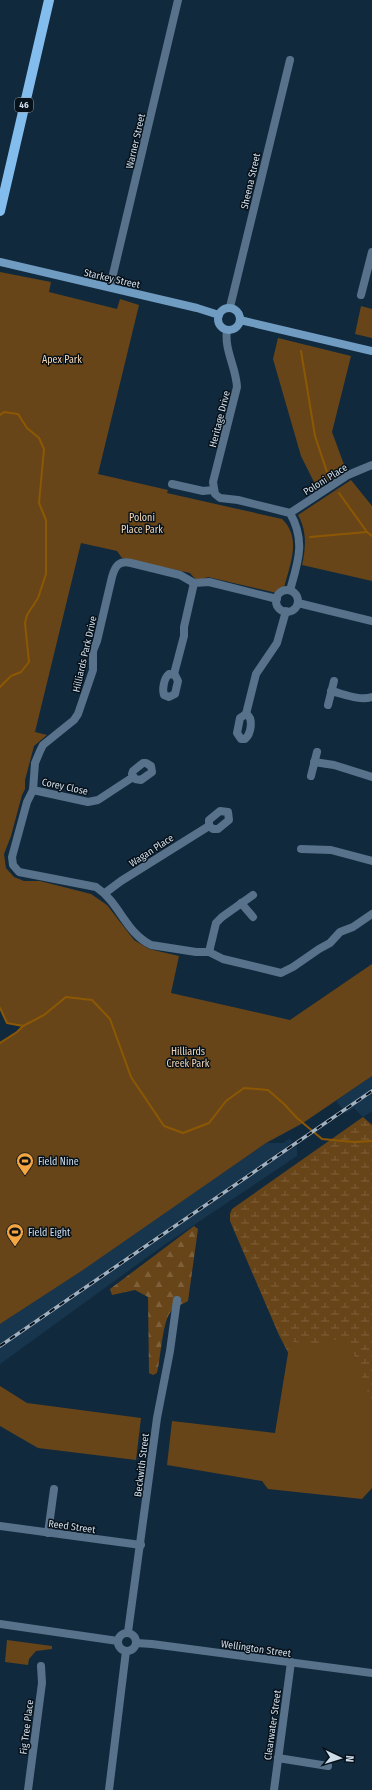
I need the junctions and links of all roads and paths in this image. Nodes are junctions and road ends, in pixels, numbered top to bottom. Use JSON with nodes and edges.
{"nodes":[{"id":1,"x":49,"y":0,"type":"edge"},
{"id":2,"x":178,"y":0,"type":"edge"},
{"id":3,"x":290,"y":60,"type":"dead end"},
{"id":4,"x":0,"y":211,"type":"edge"},
{"id":5,"x":372,"y":252,"type":"edge"},
{"id":6,"x":0,"y":262,"type":"edge"},
{"id":7,"x":110,"y":287,"type":"junction"},
{"id":8,"x":361,"y":295,"type":"dead end"},
{"id":9,"x":230,"y":308,"type":"junction"},
{"id":10,"x":219,"y":315,"type":"junction"},
{"id":11,"x":240,"y":320,"type":"junction"},
{"id":12,"x":227,"y":330,"type":"junction"},
{"id":13,"x":372,"y":351,"type":"edge"},
{"id":14,"x":372,"y":465,"type":"edge"},
{"id":15,"x":172,"y":484,"type":"dead end"},
{"id":16,"x":214,"y":490,"type":"junction"},
{"id":17,"x":290,"y":513,"type":"junction"},
{"id":18,"x":194,"y":583,"type":"junction"},
{"id":19,"x":290,"y":590,"type":"junction"},
{"id":20,"x":277,"y":598,"type":"junction"},
{"id":21,"x":298,"y":603,"type":"junction"},
{"id":22,"x":286,"y":611,"type":"junction"},
{"id":23,"x":372,"y":621,"type":"edge"},
{"id":24,"x":174,"y":674,"type":"dead end"},
{"id":25,"x":334,"y":681,"type":"dead end"},
{"id":26,"x":331,"y":691,"type":"junction"},
{"id":27,"x":372,"y":696,"type":"edge"},
{"id":28,"x":328,"y":705,"type":"dead end"},
{"id":29,"x":246,"y":714,"type":"dead end"},
{"id":30,"x":317,"y":752,"type":"dead end"},
{"id":31,"x":314,"y":762,"type":"junction"},
{"id":32,"x":311,"y":776,"type":"dead end"},
{"id":33,"x":133,"y":777,"type":"dead end"},
{"id":34,"x":372,"y":777,"type":"edge"},
{"id":35,"x":33,"y":790,"type":"junction"},
{"id":36,"x":209,"y":826,"type":"dead end"},
{"id":37,"x":302,"y":849,"type":"dead end"},
{"id":38,"x":372,"y":861,"type":"edge"},
{"id":39,"x":105,"y":893,"type":"junction"},
{"id":40,"x":253,"y":895,"type":"dead end"},
{"id":41,"x":241,"y":903,"type":"junction"},
{"id":42,"x":372,"y":914,"type":"edge"},
{"id":43,"x":253,"y":917,"type":"dead end"},
{"id":44,"x":209,"y":952,"type":"junction"},
{"id":45,"x":177,"y":1300,"type":"dead end"},
{"id":46,"x":54,"y":1489,"type":"dead end"},
{"id":47,"x":0,"y":1526,"type":"edge"},
{"id":48,"x":48,"y":1533,"type":"junction"},
{"id":49,"x":141,"y":1545,"type":"junction"},
{"id":50,"x":0,"y":1624,"type":"edge"},
{"id":51,"x":128,"y":1632,"type":"junction"},
{"id":52,"x":118,"y":1641,"type":"junction"},
{"id":53,"x":136,"y":1643,"type":"junction"},
{"id":54,"x":126,"y":1651,"type":"junction"},
{"id":55,"x":291,"y":1662,"type":"junction"},
{"id":56,"x":41,"y":1666,"type":"dead end"},
{"id":57,"x":372,"y":1673,"type":"edge"},
{"id":58,"x":278,"y":1758,"type":"junction"},
{"id":59,"x":328,"y":1766,"type":"dead end"},
{"id":60,"x":28,"y":1790,"type":"edge"},
{"id":61,"x":109,"y":1790,"type":"edge"},
{"id":62,"x":274,"y":1790,"type":"edge"}],
"edges":[{"from":1,"to":4,"type":"main road","number":"46"},
{"from":2,"to":7,"type":"street","name":"Warner Street"},
{"from":3,"to":9,"type":"street","name":"Sheena Street"},
{"from":5,"to":8,"type":"street"},
{"from":6,"to":7,"type":"street","name":"Starkey Street"},
{"from":7,"to":10,"type":"street","name":"Starkey Street"},
{"from":9,"to":10,"type":"street"},
{"from":9,"to":11,"type":"street"},
{"from":10,"to":12,"type":"street"},
{"from":11,"to":12,"type":"street"},
{"from":11,"to":13,"type":"street"},
{"from":12,"to":16,"type":"street","name":"Heritage Drive"},
{"from":14,"to":17,"type":"street","name":"Poloni Place"},
{"from":15,"to":16,"type":"street"},
{"from":16,"to":17,"type":"street"},
{"from":17,"to":19,"type":"street"},
{"from":18,"to":20,"type":"street","name":"Hilliards Park Drive"},
{"from":18,"to":24,"type":"street"},
{"from":18,"to":35,"type":"street","name":"Hilliards Park Drive"},
{"from":19,"to":20,"type":"street"},
{"from":19,"to":21,"type":"street"},
{"from":20,"to":22,"type":"street"},
{"from":21,"to":22,"type":"street"},
{"from":21,"to":23,"type":"street"},
{"from":22,"to":29,"type":"street"},
{"from":25,"to":26,"type":"street"},
{"from":26,"to":27,"type":"street"},
{"from":26,"to":28,"type":"street"},
{"from":30,"to":31,"type":"street"},
{"from":31,"to":32,"type":"street"},
{"from":31,"to":34,"type":"street"},
{"from":33,"to":35,"type":"street","name":"Corey Close"},
{"from":35,"to":39,"type":"street","name":"Hilliards Park Drive"},
{"from":36,"to":39,"type":"street","name":"Wagan Place"},
{"from":37,"to":38,"type":"street"},
{"from":39,"to":44,"type":"street"},
{"from":40,"to":41,"type":"street"},
{"from":41,"to":43,"type":"street"},
{"from":41,"to":44,"type":"street"},
{"from":42,"to":44,"type":"street"},
{"from":45,"to":49,"type":"street","name":"Beckwith Street"},
{"from":46,"to":48,"type":"street"},
{"from":47,"to":48,"type":"street","name":"Reed Street"},
{"from":48,"to":49,"type":"street","name":"Reed Street"},
{"from":49,"to":51,"type":"street","name":"Beckwith Street"},
{"from":50,"to":52,"type":"street"},
{"from":51,"to":52,"type":"street"},
{"from":51,"to":53,"type":"street"},
{"from":52,"to":54,"type":"street"},
{"from":53,"to":54,"type":"street"},
{"from":53,"to":55,"type":"street","name":"Wellington Street"},
{"from":54,"to":61,"type":"street"},
{"from":55,"to":57,"type":"street","name":"Wellington Street"},
{"from":55,"to":58,"type":"street","name":"Clearwater Street"},
{"from":56,"to":60,"type":"street","name":"Fig Tree Place"},
{"from":58,"to":59,"type":"street"},
{"from":58,"to":62,"type":"street","name":"Clearwater Street"}]}
